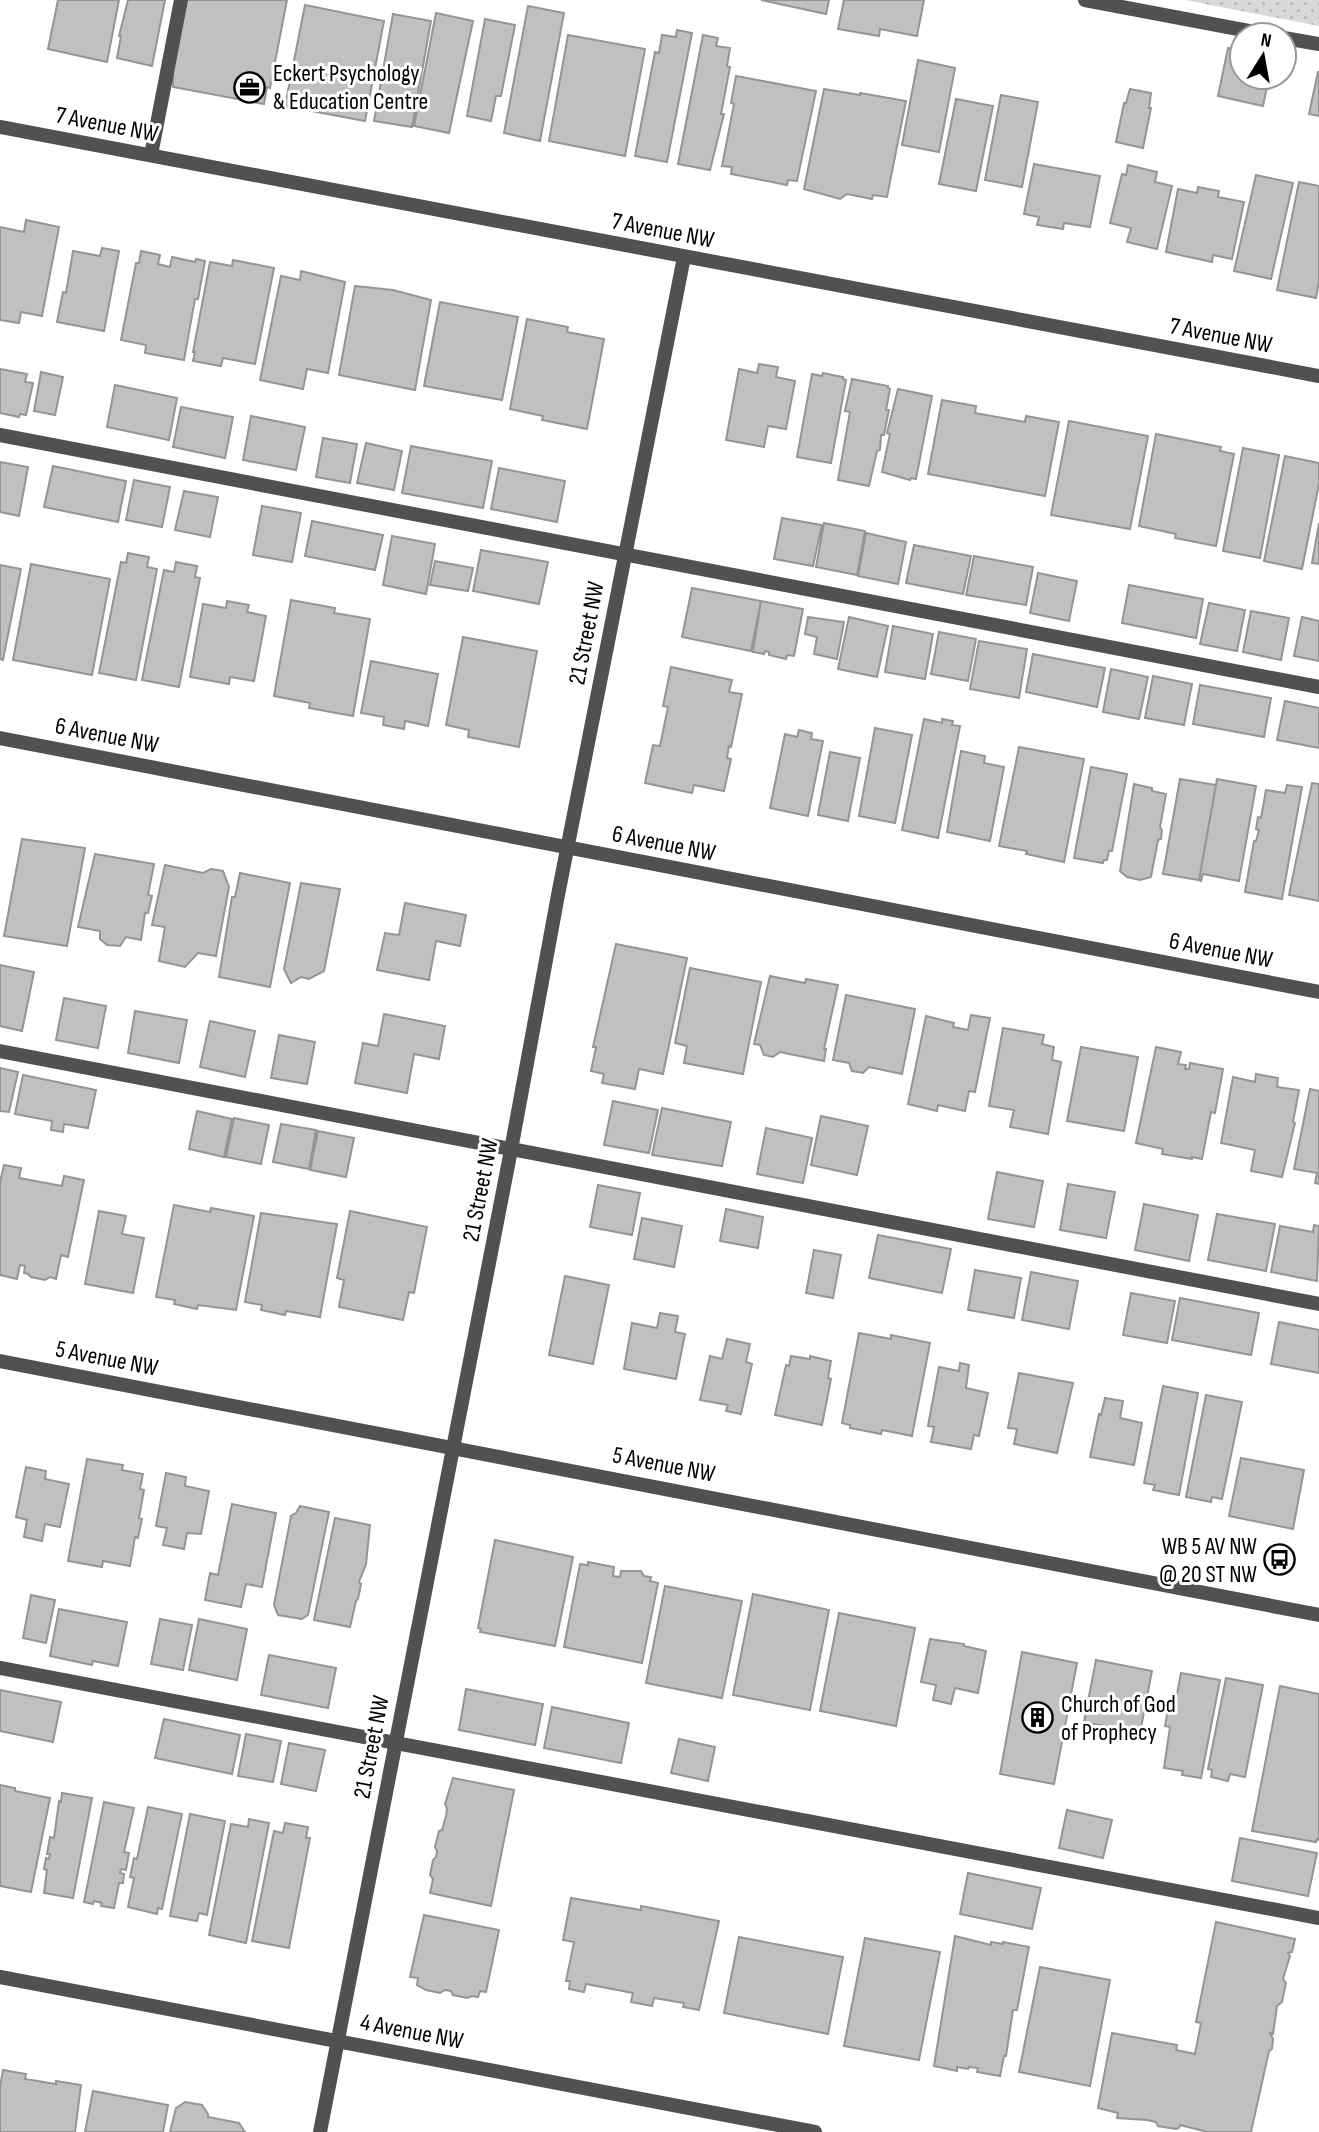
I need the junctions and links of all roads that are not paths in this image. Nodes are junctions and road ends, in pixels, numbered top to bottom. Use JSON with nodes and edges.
{"nodes":[{"id":1,"x":181,"y":0,"type":"edge"},
{"id":2,"x":1085,"y":0,"type":"edge"},
{"id":3,"x":1228,"y":27,"type":"edge"},
{"id":4,"x":1298,"y":40,"type":"edge"},
{"id":5,"x":1319,"y":44,"type":"edge"},
{"id":6,"x":0,"y":127,"type":"edge"},
{"id":7,"x":151,"y":155,"type":"junction"},
{"id":8,"x":684,"y":257,"type":"junction"},
{"id":9,"x":1319,"y":376,"type":"edge"},
{"id":10,"x":0,"y":435,"type":"edge"},
{"id":11,"x":624,"y":555,"type":"junction"},
{"id":12,"x":1319,"y":687,"type":"edge"},
{"id":13,"x":0,"y":738,"type":"edge"},
{"id":14,"x":567,"y":846,"type":"junction"},
{"id":15,"x":1319,"y":992,"type":"edge"},
{"id":16,"x":0,"y":1051,"type":"edge"},
{"id":17,"x":511,"y":1150,"type":"junction"},
{"id":18,"x":1319,"y":1304,"type":"edge"},
{"id":19,"x":0,"y":1361,"type":"edge"},
{"id":20,"x":452,"y":1447,"type":"junction"},
{"id":21,"x":1319,"y":1615,"type":"edge"},
{"id":22,"x":0,"y":1668,"type":"edge"},
{"id":23,"x":395,"y":1743,"type":"junction"},
{"id":24,"x":1319,"y":1918,"type":"edge"},
{"id":25,"x":0,"y":1977,"type":"edge"},
{"id":26,"x":338,"y":2040,"type":"junction"},
{"id":27,"x":320,"y":2132,"type":"edge"},
{"id":28,"x":816,"y":2132,"type":"edge"}],
"edges":[{"from":1,"to":7,"type":"street"},
{"from":2,"to":3,"type":"street"},
{"from":4,"to":5,"type":"street"},
{"from":6,"to":7,"type":"street","name":"7 Avenue NW"},
{"from":7,"to":8,"type":"street","name":"7 Avenue NW"},
{"from":8,"to":9,"type":"street","name":"7 Avenue NW"},
{"from":8,"to":11,"type":"street","name":"21 Street NW"},
{"from":10,"to":11,"type":"street"},
{"from":11,"to":12,"type":"street"},
{"from":11,"to":14,"type":"street","name":"21 Street NW"},
{"from":13,"to":14,"type":"street","name":"6 Avenue NW"},
{"from":14,"to":15,"type":"street","name":"6 Avenue NW"},
{"from":14,"to":17,"type":"street","name":"21 Street NW"},
{"from":16,"to":17,"type":"street"},
{"from":17,"to":18,"type":"street"},
{"from":17,"to":20,"type":"street","name":"21 Street NW"},
{"from":19,"to":20,"type":"street","name":"5 Avenue NW"},
{"from":20,"to":21,"type":"street","name":"5 Avenue NW"},
{"from":20,"to":23,"type":"street","name":"21 Street NW"},
{"from":22,"to":23,"type":"street"},
{"from":23,"to":24,"type":"street"},
{"from":23,"to":26,"type":"street","name":"21 Street NW"},
{"from":25,"to":26,"type":"street","name":"4 Avenue NW"},
{"from":26,"to":27,"type":"street","name":"21 Street NW"},
{"from":26,"to":28,"type":"street","name":"4 Avenue NW"}]}
